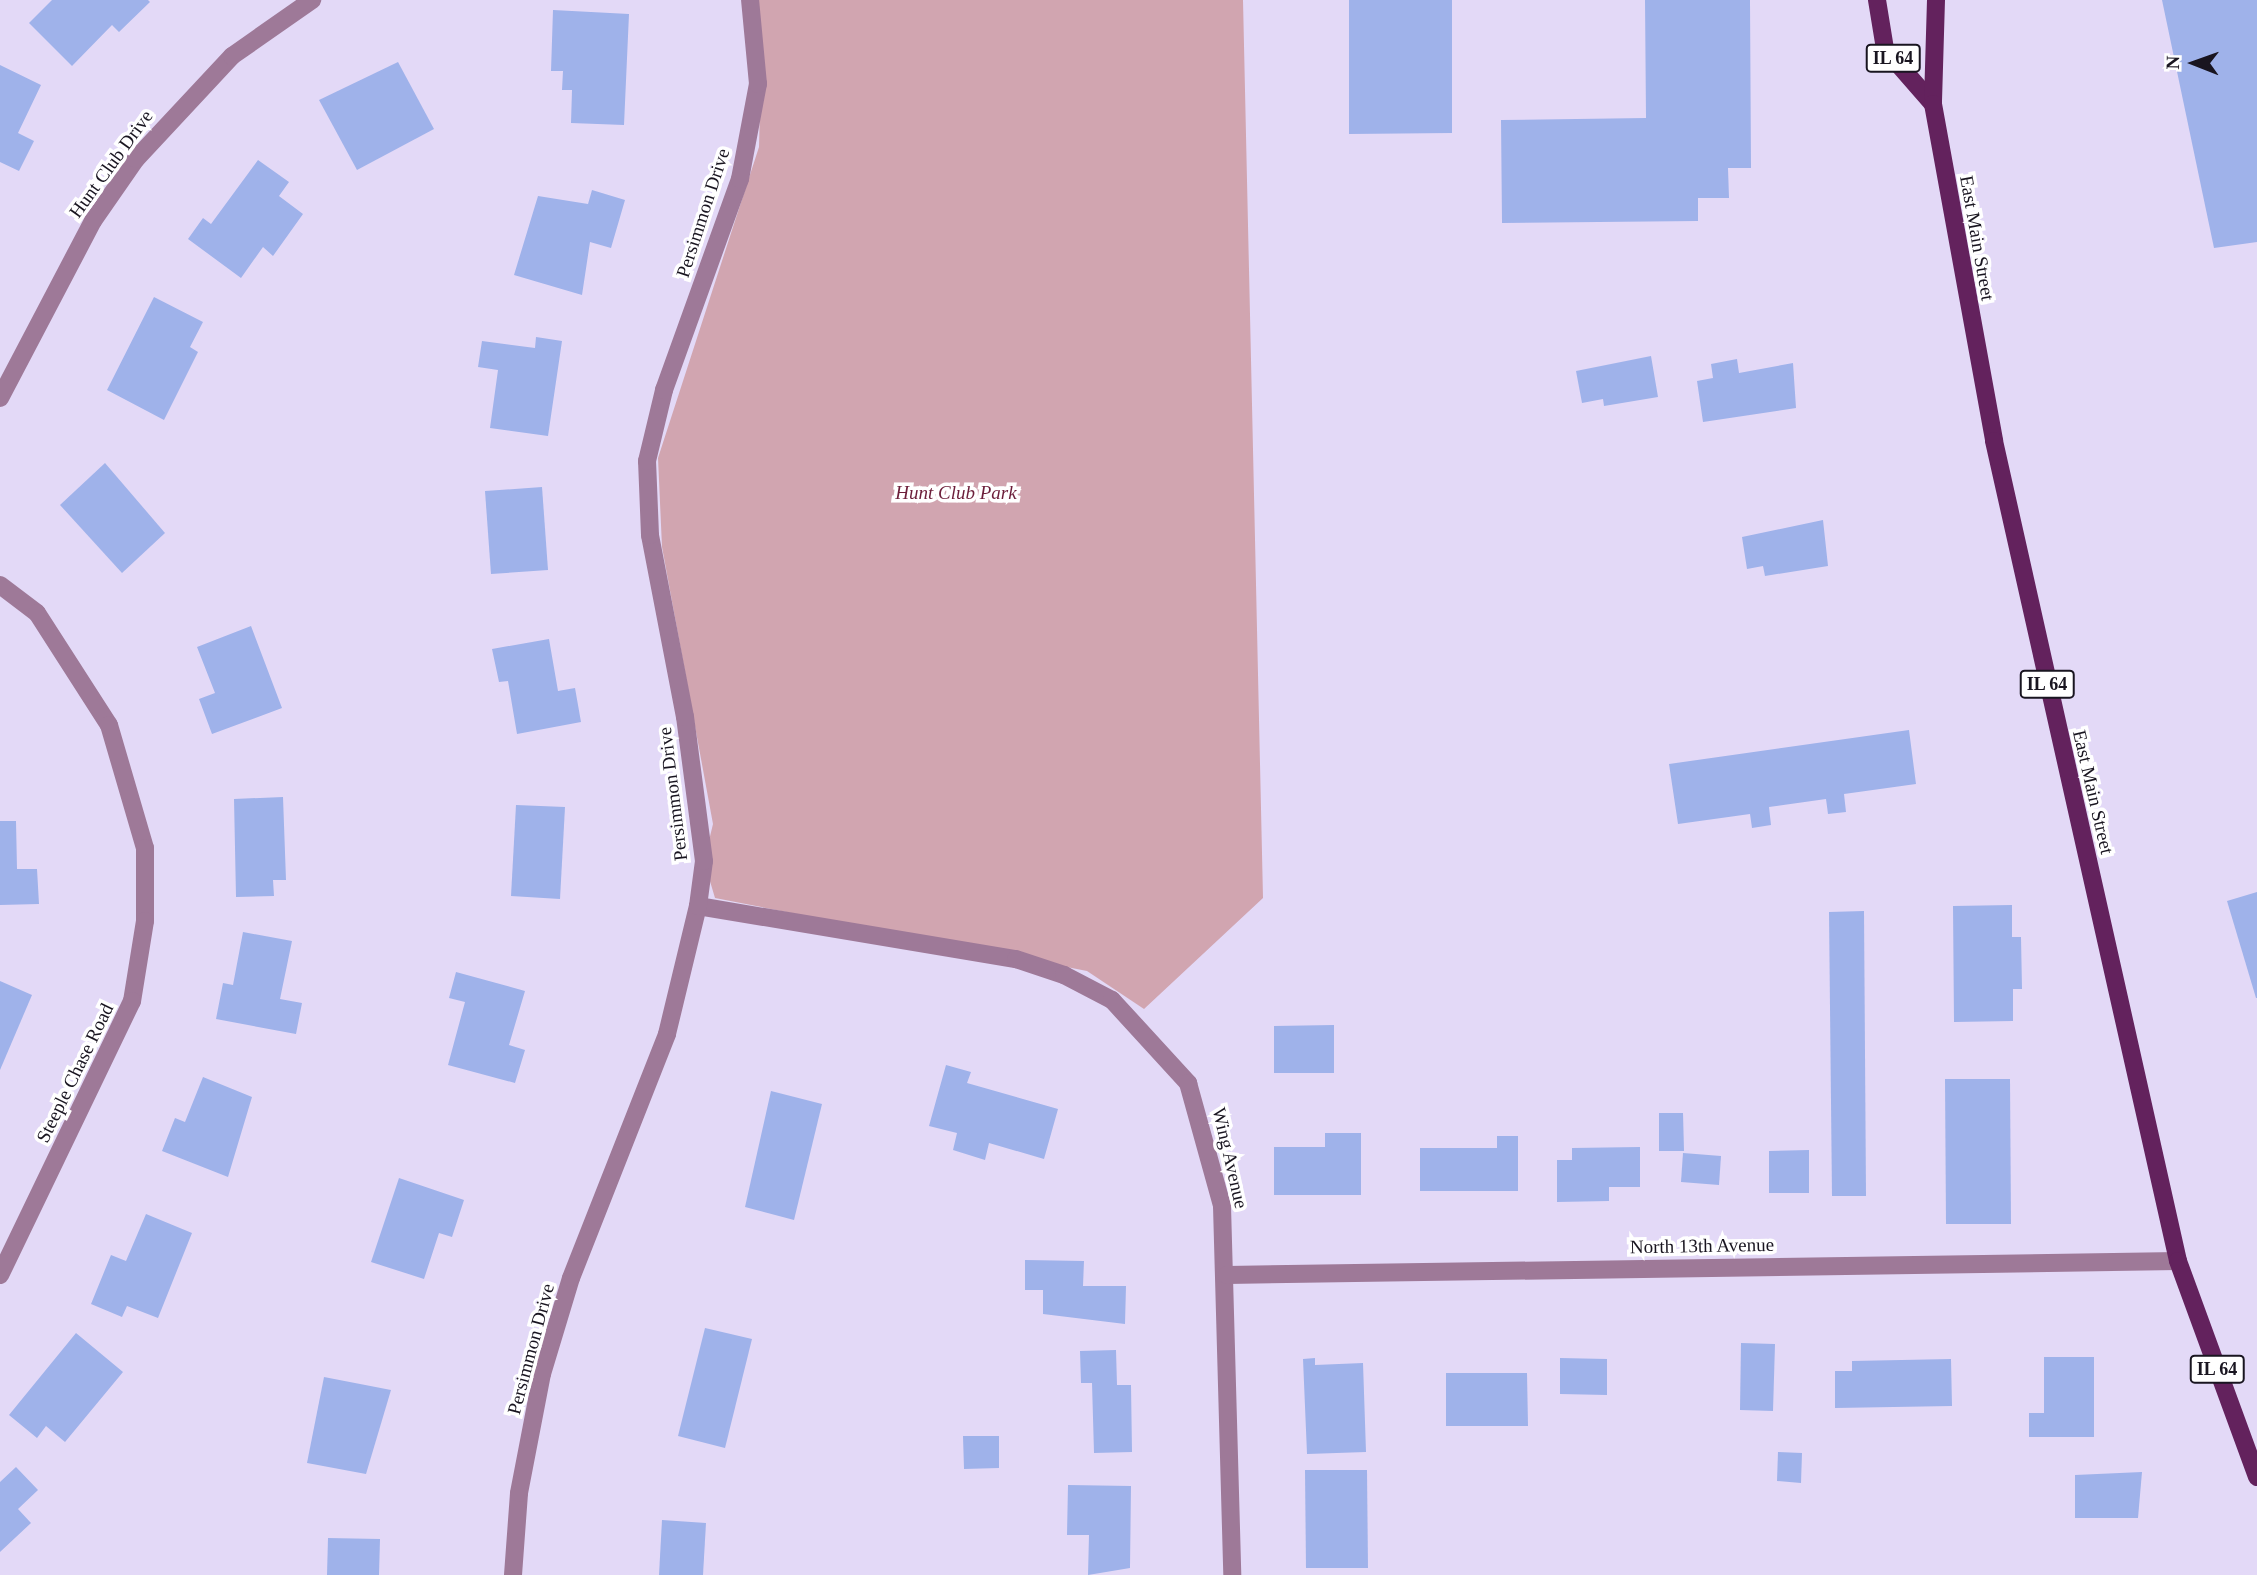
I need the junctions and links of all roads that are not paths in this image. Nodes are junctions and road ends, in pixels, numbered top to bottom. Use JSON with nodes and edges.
{"nodes":[{"id":1,"x":312,"y":0,"type":"edge"},
{"id":2,"x":750,"y":0,"type":"edge"},
{"id":3,"x":1877,"y":0,"type":"edge"},
{"id":4,"x":1936,"y":0,"type":"edge"},
{"id":5,"x":1934,"y":104,"type":"junction"},
{"id":6,"x":0,"y":398,"type":"edge"},
{"id":7,"x":0,"y":585,"type":"edge"},
{"id":8,"x":698,"y":906,"type":"junction"},
{"id":9,"x":2178,"y":1261,"type":"junction"},
{"id":10,"x":0,"y":1275,"type":"edge"},
{"id":11,"x":1227,"y":1275,"type":"junction"},
{"id":12,"x":2257,"y":1477,"type":"edge"},
{"id":13,"x":513,"y":1575,"type":"edge"},
{"id":14,"x":1233,"y":1575,"type":"edge"}],
"edges":[{"from":1,"to":6,"type":"street","name":"Hunt Club Drive"},
{"from":2,"to":8,"type":"street","name":"Persimmon Drive"},
{"from":3,"to":5,"type":"main road","number":"IL 64"},
{"from":4,"to":5,"type":"main road","name":"East Main Street","number":"IL 64"},
{"from":5,"to":9,"type":"main road","name":"East Main Street","number":"IL 64"},
{"from":7,"to":10,"type":"street","name":"Steeple Chase Road"},
{"from":8,"to":11,"type":"street","name":"Wing Avenue"},
{"from":8,"to":13,"type":"street","name":"Persimmon Drive"},
{"from":9,"to":11,"type":"street","name":"North 13th Avenue"},
{"from":9,"to":12,"type":"main road","name":"East Main Street","number":"IL 64"},
{"from":11,"to":14,"type":"street","name":"Wing Avenue"}]}
